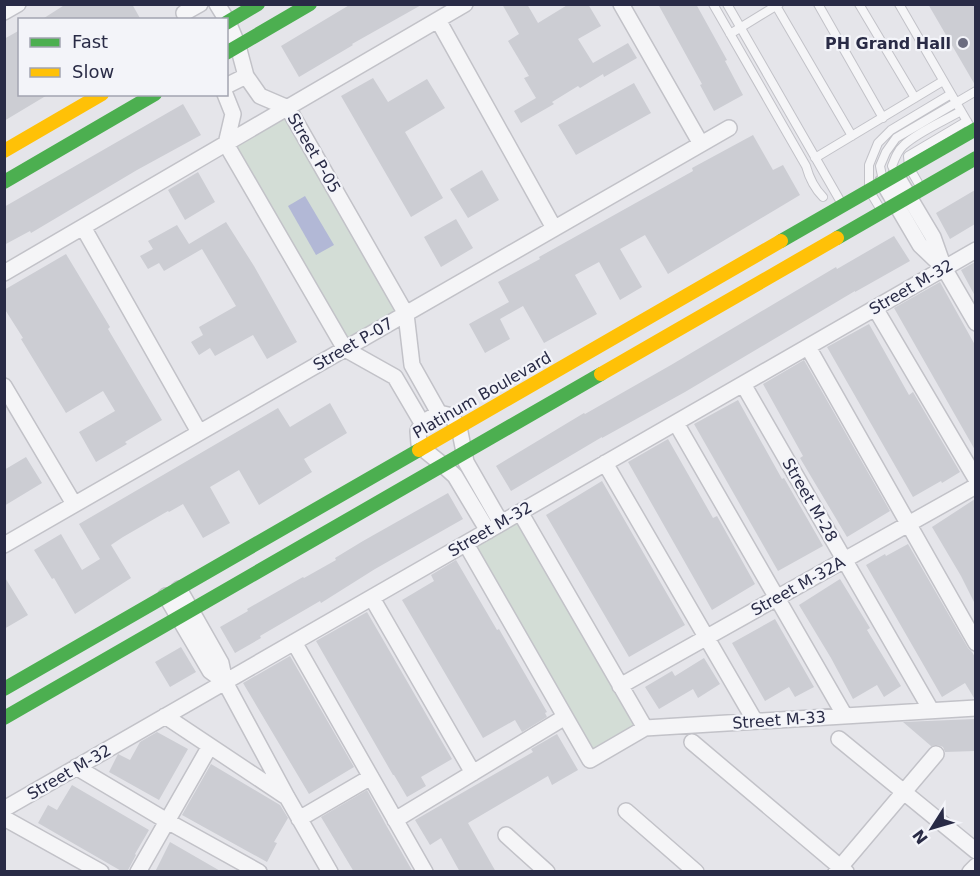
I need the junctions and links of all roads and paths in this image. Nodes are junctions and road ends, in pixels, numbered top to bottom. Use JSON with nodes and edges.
{"nodes":[{"id":1,"x":18,"y":4,"type":"edge"},
{"id":2,"x":200,"y":4,"type":"edge"},
{"id":3,"x":218,"y":4,"type":"edge"},
{"id":4,"x":258,"y":4,"type":"edge"},
{"id":5,"x":310,"y":4,"type":"edge"},
{"id":6,"x":465,"y":4,"type":"edge"},
{"id":7,"x":621,"y":4,"type":"edge"},
{"id":8,"x":727,"y":4,"type":"edge"},
{"id":9,"x":818,"y":4,"type":"edge"},
{"id":10,"x":859,"y":4,"type":"edge"},
{"id":11,"x":899,"y":4,"type":"edge"},
{"id":12,"x":718,"y":5,"type":"edge"},
{"id":13,"x":776,"y":5,"type":"edge"},
{"id":14,"x":4,"y":12,"type":"edge"},
{"id":15,"x":184,"y":12,"type":"edge"},
{"id":16,"x":225,"y":18,"type":"edge"},
{"id":17,"x":438,"y":20,"type":"junction"},
{"id":18,"x":228,"y":21,"type":"edge"},
{"id":19,"x":228,"y":27,"type":"edge"},
{"id":20,"x":736,"y":30,"type":"junction"},
{"id":21,"x":232,"y":49,"type":"edge"},
{"id":22,"x":246,"y":76,"type":"junction"},
{"id":23,"x":943,"y":81,"type":"junction"},
{"id":24,"x":228,"y":85,"type":"edge"},
{"id":25,"x":975,"y":91,"type":"edge"},
{"id":26,"x":951,"y":94,"type":"junction"},
{"id":27,"x":99,"y":96,"type":"edge"},
{"id":28,"x":152,"y":96,"type":"edge"},
{"id":29,"x":226,"y":96,"type":"edge"},
{"id":30,"x":915,"y":98,"type":"junction"},
{"id":31,"x":955,"y":102,"type":"junction"},
{"id":32,"x":288,"y":108,"type":"junction"},
{"id":33,"x":961,"y":111,"type":"junction"},
{"id":34,"x":883,"y":118,"type":"junction"},
{"id":35,"x":729,"y":128,"type":"dead end"},
{"id":36,"x":972,"y":129,"type":"edge"},
{"id":37,"x":852,"y":136,"type":"junction"},
{"id":38,"x":226,"y":144,"type":"junction"},
{"id":39,"x":701,"y":144,"type":"junction"},
{"id":40,"x":4,"y":151,"type":"edge"},
{"id":41,"x":815,"y":158,"type":"junction"},
{"id":42,"x":975,"y":158,"type":"edge"},
{"id":43,"x":820,"y":170,"type":"junction"},
{"id":44,"x":896,"y":175,"type":"junction"},
{"id":45,"x":4,"y":182,"type":"edge"},
{"id":46,"x":869,"y":190,"type":"junction"},
{"id":47,"x":909,"y":197,"type":"junction"},
{"id":48,"x":837,"y":209,"type":"junction"},
{"id":49,"x":882,"y":212,"type":"junction"},
{"id":50,"x":83,"y":227,"type":"junction"},
{"id":51,"x":554,"y":228,"type":"junction"},
{"id":52,"x":975,"y":250,"type":"edge"},
{"id":53,"x":944,"y":268,"type":"junction"},
{"id":54,"x":4,"y":273,"type":"edge"},
{"id":55,"x":875,"y":308,"type":"junction"},
{"id":56,"x":406,"y":314,"type":"junction"},
{"id":57,"x":975,"y":323,"type":"edge"},
{"id":58,"x":808,"y":347,"type":"junction"},
{"id":59,"x":345,"y":349,"type":"junction"},
{"id":60,"x":412,"y":365,"type":"junction"},
{"id":61,"x":395,"y":376,"type":"junction"},
{"id":62,"x":743,"y":384,"type":"junction"},
{"id":63,"x":4,"y":386,"type":"edge"},
{"id":64,"x":439,"y":413,"type":"junction"},
{"id":65,"x":422,"y":423,"type":"junction"},
{"id":66,"x":676,"y":423,"type":"junction"},
{"id":67,"x":459,"y":427,"type":"junction"},
{"id":68,"x":199,"y":432,"type":"junction"},
{"id":69,"x":422,"y":448,"type":"junction"},
{"id":70,"x":464,"y":453,"type":"junction"},
{"id":71,"x":605,"y":463,"type":"junction"},
{"id":72,"x":443,"y":465,"type":"junction"},
{"id":73,"x":975,"y":479,"type":"edge"},
{"id":74,"x":975,"y":486,"type":"edge"},
{"id":75,"x":74,"y":504,"type":"junction"},
{"id":76,"x":520,"y":512,"type":"junction"},
{"id":77,"x":908,"y":524,"type":"junction"},
{"id":78,"x":495,"y":527,"type":"junction"},
{"id":79,"x":466,"y":543,"type":"junction"},
{"id":80,"x":4,"y":544,"type":"edge"},
{"id":81,"x":845,"y":560,"type":"junction"},
{"id":82,"x":172,"y":592,"type":"junction"},
{"id":83,"x":372,"y":598,"type":"junction"},
{"id":84,"x":777,"y":598,"type":"junction"},
{"id":85,"x":185,"y":614,"type":"junction"},
{"id":86,"x":706,"y":637,"type":"junction"},
{"id":87,"x":974,"y":638,"type":"edge"},
{"id":88,"x":294,"y":642,"type":"junction"},
{"id":89,"x":225,"y":682,"type":"junction"},
{"id":90,"x":620,"y":686,"type":"junction"},
{"id":91,"x":4,"y":689,"type":"edge"},
{"id":92,"x":975,"y":708,"type":"edge"},
{"id":93,"x":931,"y":710,"type":"junction"},
{"id":94,"x":165,"y":716,"type":"junction"},
{"id":95,"x":845,"y":716,"type":"junction"},
{"id":96,"x":565,"y":717,"type":"junction"},
{"id":97,"x":4,"y":718,"type":"edge"},
{"id":98,"x":755,"y":721,"type":"junction"},
{"id":99,"x":645,"y":728,"type":"junction"},
{"id":100,"x":839,"y":739,"type":"dead end"},
{"id":101,"x":692,"y":742,"type":"dead end"},
{"id":102,"x":210,"y":746,"type":"junction"},
{"id":103,"x":936,"y":754,"type":"dead end"},
{"id":104,"x":76,"y":767,"type":"junction"},
{"id":105,"x":473,"y":773,"type":"junction"},
{"id":106,"x":371,"y":777,"type":"junction"},
{"id":107,"x":904,"y":791,"type":"junction"},
{"id":108,"x":286,"y":797,"type":"junction"},
{"id":109,"x":4,"y":809,"type":"edge"},
{"id":110,"x":626,"y":811,"type":"dead end"},
{"id":111,"x":4,"y":818,"type":"edge"},
{"id":112,"x":299,"y":819,"type":"junction"},
{"id":113,"x":395,"y":820,"type":"junction"},
{"id":114,"x":167,"y":821,"type":"junction"},
{"id":115,"x":506,"y":835,"type":"dead end"},
{"id":116,"x":975,"y":852,"type":"edge"},
{"id":117,"x":975,"y":866,"type":"edge"},
{"id":118,"x":841,"y":870,"type":"edge"},
{"id":119,"x":101,"y":872,"type":"edge"},
{"id":120,"x":138,"y":872,"type":"edge"},
{"id":121,"x":259,"y":872,"type":"edge"},
{"id":122,"x":330,"y":872,"type":"edge"},
{"id":123,"x":425,"y":872,"type":"edge"},
{"id":124,"x":547,"y":872,"type":"edge"},
{"id":125,"x":696,"y":872,"type":"edge"},
{"id":126,"x":970,"y":872,"type":"edge"}],
"edges":[{"from":1,"to":14,"type":"street"},
{"from":2,"to":15,"type":"street"},
{"from":3,"to":16,"type":"street","name":"Street P-05"},
{"from":4,"to":18,"type":"street"},
{"from":5,"to":21,"type":"street"},
{"from":6,"to":17,"type":"street"},
{"from":7,"to":39,"type":"street"},
{"from":8,"to":20,"type":"lane"},
{"from":9,"to":34,"type":"lane"},
{"from":10,"to":30,"type":"lane"},
{"from":11,"to":23,"type":"lane"},
{"from":12,"to":20,"type":"lane"},
{"from":13,"to":20,"type":"lane"},
{"from":13,"to":37,"type":"lane"},
{"from":17,"to":32,"type":"street"},
{"from":17,"to":51,"type":"street"},
{"from":19,"to":21,"type":"street","name":"Street P-05"},
{"from":20,"to":41,"type":"lane"},
{"from":20,"to":43,"type":"lane"},
{"from":20,"to":48,"type":"lane"},
{"from":21,"to":22,"type":"street","name":"Street P-05"},
{"from":22,"to":24,"type":"street"},
{"from":22,"to":32,"type":"street","name":"Street P-05"},
{"from":23,"to":26,"type":"lane"},
{"from":23,"to":30,"type":"lane"},
{"from":25,"to":31,"type":"lane"},
{"from":26,"to":31,"type":"lane"},
{"from":26,"to":46,"type":"lane"},
{"from":27,"to":40,"type":"street"},
{"from":28,"to":45,"type":"street"},
{"from":29,"to":38,"type":"street"},
{"from":30,"to":34,"type":"lane"},
{"from":31,"to":33,"type":"lane"},
{"from":31,"to":44,"type":"lane"},
{"from":32,"to":38,"type":"street"},
{"from":32,"to":56,"type":"street","name":"Street P-05"},
{"from":33,"to":36,"type":"lane"},
{"from":33,"to":44,"type":"lane"},
{"from":34,"to":37,"type":"lane"},
{"from":35,"to":39,"type":"street","name":"Street P-07"},
{"from":36,"to":44,"type":"street","name":"Platinum Boulevard"},
{"from":37,"to":41,"type":"lane"},
{"from":38,"to":50,"type":"street"},
{"from":38,"to":59,"type":"street"},
{"from":39,"to":51,"type":"street","name":"Street P-07"},
{"from":41,"to":43,"type":"lane"},
{"from":42,"to":47,"type":"street"},
{"from":43,"to":48,"type":"lane"},
{"from":44,"to":46,"type":"street","name":"Platinum Boulevard"},
{"from":44,"to":47,"type":"street"},
{"from":44,"to":47,"type":"lane"},
{"from":46,"to":48,"type":"street","name":"Platinum Boulevard"},
{"from":46,"to":49,"type":"lane"},
{"from":47,"to":49,"type":"street"},
{"from":47,"to":53,"type":"street"},
{"from":48,"to":67,"type":"street","name":"Platinum Boulevard"},
{"from":49,"to":70,"type":"street"},
{"from":50,"to":54,"type":"street"},
{"from":50,"to":68,"type":"street"},
{"from":51,"to":56,"type":"street","name":"Street P-07"},
{"from":52,"to":53,"type":"street","name":"Street M-32"},
{"from":53,"to":55,"type":"street","name":"Street M-32"},
{"from":53,"to":57,"type":"street"},
{"from":55,"to":58,"type":"street","name":"Street M-32"},
{"from":55,"to":73,"type":"street"},
{"from":56,"to":59,"type":"street","name":"Street P-07"},
{"from":56,"to":60,"type":"street"},
{"from":58,"to":62,"type":"street","name":"Street M-32"},
{"from":58,"to":77,"type":"street"},
{"from":59,"to":61,"type":"street"},
{"from":59,"to":68,"type":"street","name":"Street P-07"},
{"from":60,"to":61,"type":"street"},
{"from":60,"to":64,"type":"street"},
{"from":61,"to":65,"type":"street"},
{"from":62,"to":66,"type":"street","name":"Street M-32"},
{"from":62,"to":81,"type":"street","name":"Street M-28"},
{"from":63,"to":75,"type":"street"},
{"from":64,"to":65,"type":"street"},
{"from":64,"to":67,"type":"street"},
{"from":65,"to":69,"type":"street"},
{"from":66,"to":71,"type":"street","name":"Street M-32"},
{"from":66,"to":84,"type":"street"},
{"from":67,"to":69,"type":"street","name":"Platinum Boulevard"},
{"from":67,"to":70,"type":"street"},
{"from":68,"to":75,"type":"street","name":"Street P-07"},
{"from":69,"to":72,"type":"street"},
{"from":69,"to":82,"type":"street","name":"Platinum Boulevard"},
{"from":70,"to":72,"type":"street"},
{"from":70,"to":78,"type":"street"},
{"from":71,"to":76,"type":"street","name":"Street M-32"},
{"from":71,"to":86,"type":"street"},
{"from":72,"to":78,"type":"street"},
{"from":72,"to":85,"type":"street"},
{"from":74,"to":77,"type":"street","name":"Street M-32A"},
{"from":75,"to":80,"type":"street","name":"Street P-07"},
{"from":76,"to":78,"type":"street","name":"Street M-32"},
{"from":76,"to":90,"type":"street"},
{"from":77,"to":81,"type":"street","name":"Street M-32A"},
{"from":77,"to":87,"type":"street"},
{"from":78,"to":79,"type":"street","name":"Street M-32"},
{"from":79,"to":83,"type":"street","name":"Street M-32"},
{"from":79,"to":96,"type":"street"},
{"from":81,"to":84,"type":"street","name":"Street M-32A"},
{"from":81,"to":93,"type":"street","name":"Street M-28"},
{"from":82,"to":85,"type":"street"},
{"from":82,"to":91,"type":"street","name":"Platinum Boulevard"},
{"from":83,"to":88,"type":"street","name":"Street M-32"},
{"from":83,"to":105,"type":"street"},
{"from":84,"to":86,"type":"street","name":"Street M-32A"},
{"from":84,"to":95,"type":"street"},
{"from":85,"to":89,"type":"street"},
{"from":85,"to":97,"type":"street"},
{"from":86,"to":90,"type":"street","name":"Street M-32A"},
{"from":86,"to":98,"type":"street"},
{"from":88,"to":89,"type":"street","name":"Street M-32"},
{"from":88,"to":106,"type":"street"},
{"from":89,"to":94,"type":"street","name":"Street M-32"},
{"from":89,"to":108,"type":"street"},
{"from":90,"to":99,"type":"street"},
{"from":92,"to":93,"type":"street","name":"Street M-33"},
{"from":93,"to":95,"type":"street","name":"Street M-33"},
{"from":94,"to":102,"type":"street"},
{"from":94,"to":104,"type":"street","name":"Street M-32"},
{"from":95,"to":98,"type":"street","name":"Street M-33"},
{"from":96,"to":99,"type":"street","name":"Street M-33"},
{"from":96,"to":105,"type":"street"},
{"from":98,"to":99,"type":"street","name":"Street M-33"},
{"from":100,"to":107,"type":"street"},
{"from":101,"to":118,"type":"street"},
{"from":102,"to":108,"type":"street"},
{"from":102,"to":114,"type":"street"},
{"from":103,"to":107,"type":"street"},
{"from":104,"to":109,"type":"street","name":"Street M-32"},
{"from":104,"to":114,"type":"street"},
{"from":105,"to":113,"type":"street"},
{"from":106,"to":112,"type":"street"},
{"from":106,"to":113,"type":"street"},
{"from":107,"to":116,"type":"street"},
{"from":107,"to":118,"type":"street"},
{"from":108,"to":112,"type":"street"},
{"from":110,"to":125,"type":"street"},
{"from":111,"to":119,"type":"street"},
{"from":112,"to":122,"type":"street"},
{"from":113,"to":123,"type":"street"},
{"from":114,"to":120,"type":"street"},
{"from":114,"to":121,"type":"street"},
{"from":115,"to":124,"type":"street"},
{"from":117,"to":126,"type":"street"}]}
